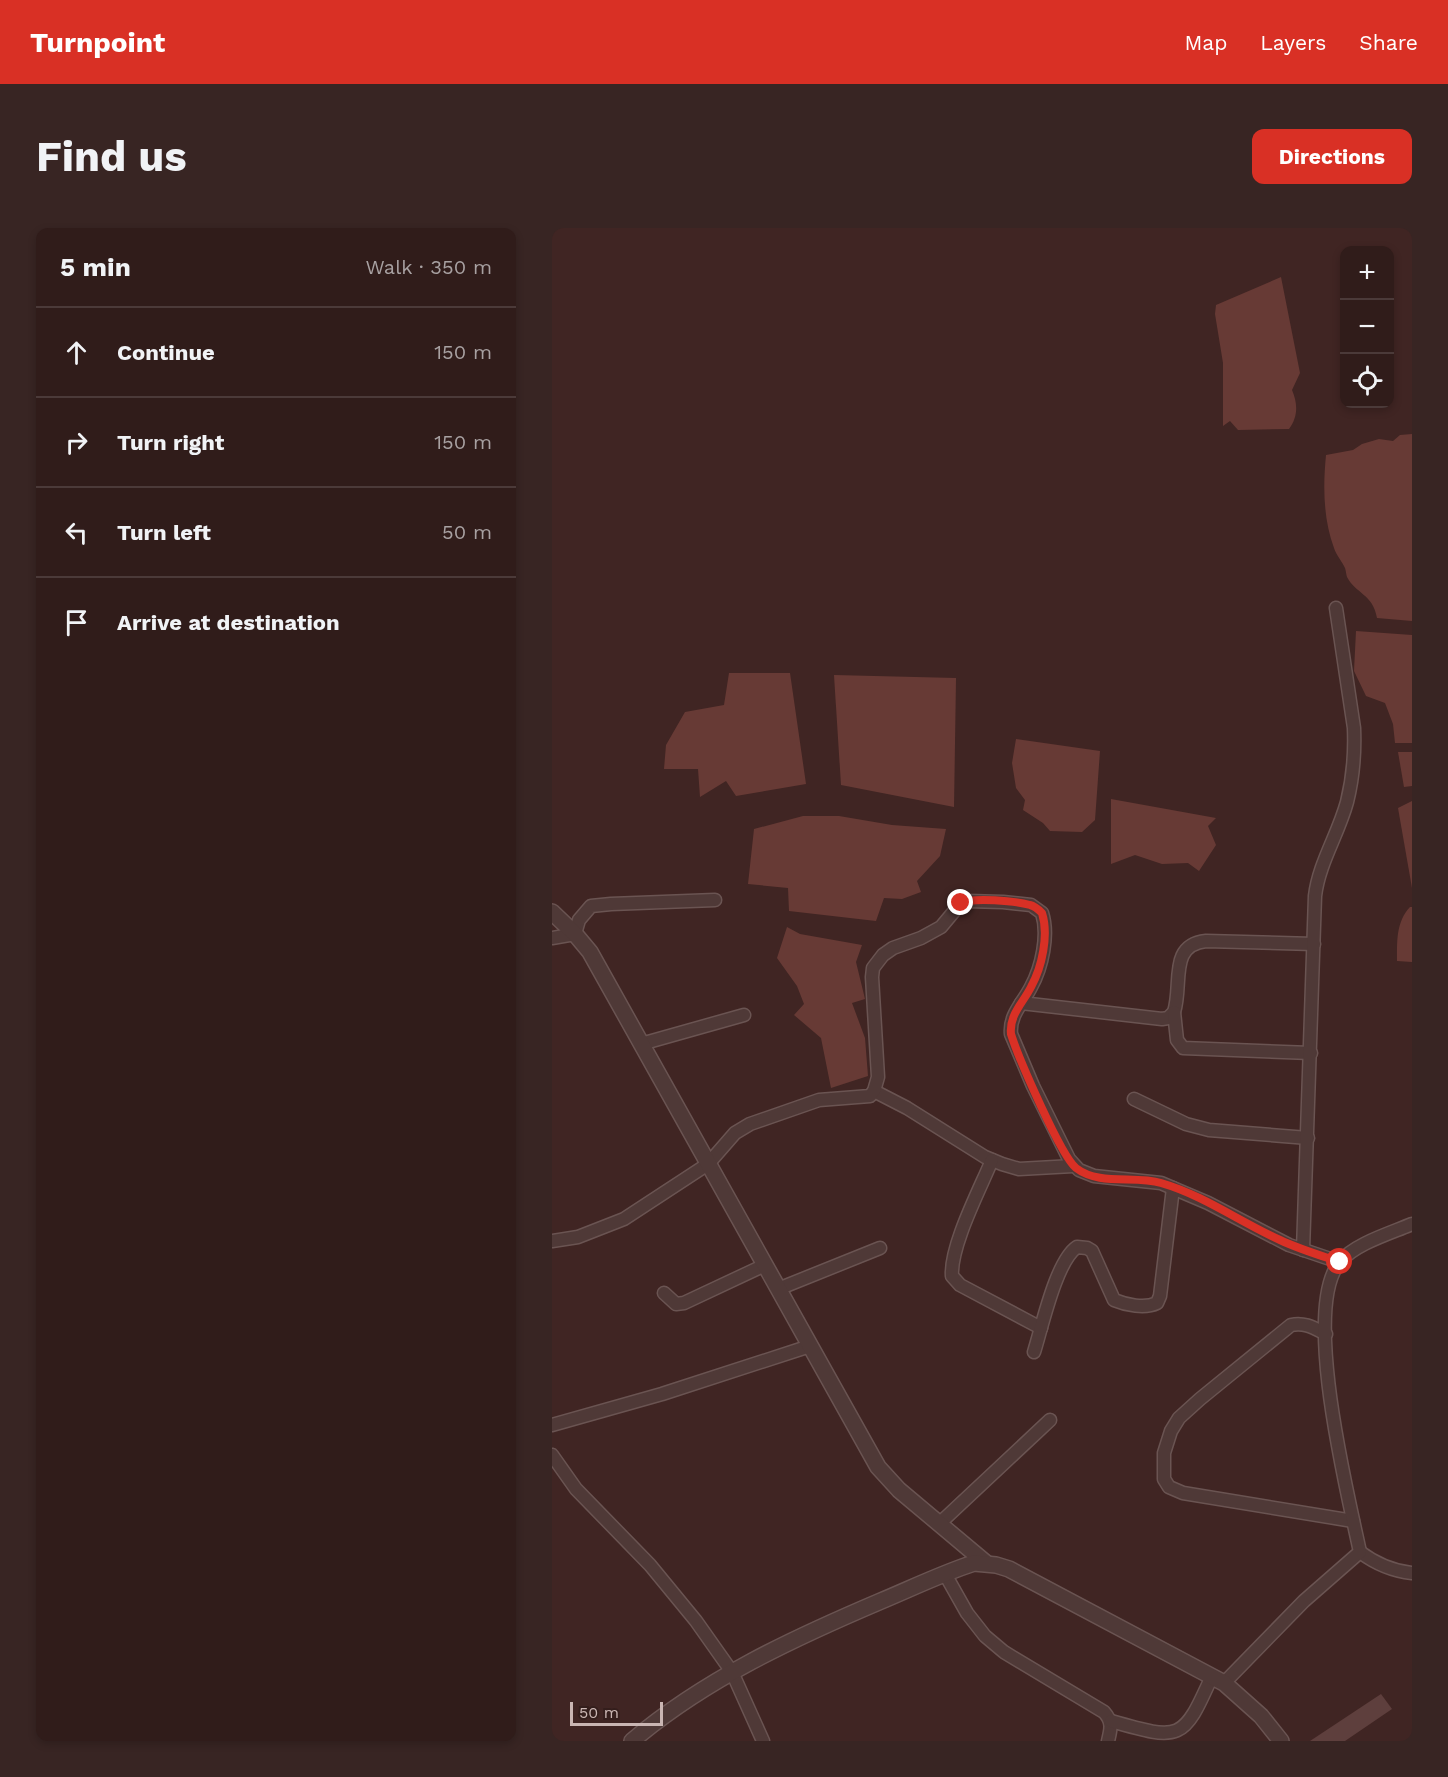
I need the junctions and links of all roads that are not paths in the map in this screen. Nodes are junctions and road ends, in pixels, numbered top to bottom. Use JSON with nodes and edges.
{"nodes":[{"id":1,"x":1336,"y":608,"type":"dead end"},
{"id":2,"x":715,"y":900,"type":"dead end"},
{"id":3,"x":552,"y":912,"type":"edge"},
{"id":4,"x":575,"y":934,"type":"junction"},
{"id":5,"x":552,"y":938,"type":"edge"},
{"id":6,"x":1314,"y":944,"type":"junction"},
{"id":7,"x":1021,"y":1003,"type":"junction"},
{"id":8,"x":1174,"y":1012,"type":"junction"},
{"id":9,"x":744,"y":1015,"type":"dead end"},
{"id":10,"x":641,"y":1044,"type":"junction"},
{"id":11,"x":1311,"y":1053,"type":"junction"},
{"id":12,"x":874,"y":1091,"type":"junction"},
{"id":13,"x":1134,"y":1099,"type":"dead end"},
{"id":14,"x":1308,"y":1138,"type":"junction"},
{"id":15,"x":992,"y":1160,"type":"junction"},
{"id":16,"x":708,"y":1164,"type":"junction"},
{"id":17,"x":1073,"y":1166,"type":"junction"},
{"id":18,"x":1173,"y":1188,"type":"junction"},
{"id":19,"x":1412,"y":1224,"type":"edge"},
{"id":20,"x":552,"y":1241,"type":"edge"},
{"id":21,"x":880,"y":1248,"type":"dead end"},
{"id":22,"x":1303,"y":1250,"type":"junction"},
{"id":23,"x":1340,"y":1262,"type":"junction"},
{"id":24,"x":765,"y":1265,"type":"junction"},
{"id":25,"x":778,"y":1289,"type":"junction"},
{"id":26,"x":664,"y":1293,"type":"dead end"},
{"id":27,"x":1041,"y":1328,"type":"junction"},
{"id":28,"x":1326,"y":1334,"type":"junction"},
{"id":29,"x":810,"y":1346,"type":"junction"},
{"id":30,"x":1034,"y":1352,"type":"dead end"},
{"id":31,"x":1050,"y":1420,"type":"dead end"},
{"id":32,"x":552,"y":1425,"type":"edge"},
{"id":33,"x":552,"y":1455,"type":"edge"},
{"id":34,"x":1353,"y":1521,"type":"junction"},
{"id":35,"x":939,"y":1524,"type":"junction"},
{"id":36,"x":1360,"y":1552,"type":"junction"},
{"id":37,"x":986,"y":1563,"type":"junction"},
{"id":38,"x":945,"y":1574,"type":"junction"},
{"id":39,"x":1411,"y":1574,"type":"edge"},
{"id":40,"x":732,"y":1672,"type":"junction"},
{"id":41,"x":1218,"y":1679,"type":"junction"},
{"id":42,"x":1111,"y":1721,"type":"junction"},
{"id":43,"x":632,"y":1741,"type":"edge"},
{"id":44,"x":763,"y":1741,"type":"edge"},
{"id":45,"x":1108,"y":1741,"type":"edge"},
{"id":46,"x":1281,"y":1741,"type":"edge"}],
"edges":[{"from":1,"to":6,"type":"street"},
{"from":2,"to":4,"type":"street"},
{"from":3,"to":4,"type":"street"},
{"from":4,"to":5,"type":"street"},
{"from":4,"to":10,"type":"street"},
{"from":6,"to":8,"type":"street"},
{"from":6,"to":11,"type":"street"},
{"from":7,"to":8,"type":"street"},
{"from":7,"to":12,"type":"street"},
{"from":7,"to":17,"type":"street"},
{"from":8,"to":11,"type":"street"},
{"from":9,"to":10,"type":"street"},
{"from":10,"to":16,"type":"street"},
{"from":11,"to":14,"type":"street"},
{"from":12,"to":15,"type":"street"},
{"from":12,"to":16,"type":"street"},
{"from":13,"to":14,"type":"street"},
{"from":14,"to":22,"type":"street"},
{"from":15,"to":17,"type":"street"},
{"from":15,"to":27,"type":"street"},
{"from":16,"to":20,"type":"street"},
{"from":16,"to":24,"type":"street"},
{"from":17,"to":18,"type":"street"},
{"from":18,"to":22,"type":"street"},
{"from":18,"to":27,"type":"street"},
{"from":19,"to":23,"type":"street"},
{"from":21,"to":25,"type":"street"},
{"from":22,"to":23,"type":"street"},
{"from":23,"to":28,"type":"street"},
{"from":24,"to":25,"type":"street"},
{"from":24,"to":26,"type":"street"},
{"from":25,"to":29,"type":"street"},
{"from":27,"to":30,"type":"street"},
{"from":28,"to":34,"type":"street"},
{"from":28,"to":34,"type":"street"},
{"from":29,"to":32,"type":"street"},
{"from":29,"to":35,"type":"street"},
{"from":31,"to":35,"type":"street"},
{"from":33,"to":40,"type":"street"},
{"from":34,"to":36,"type":"street"},
{"from":35,"to":37,"type":"street"},
{"from":36,"to":39,"type":"street"},
{"from":36,"to":41,"type":"street"},
{"from":37,"to":38,"type":"street"},
{"from":37,"to":41,"type":"street"},
{"from":38,"to":40,"type":"street"},
{"from":38,"to":42,"type":"street"},
{"from":40,"to":43,"type":"street"},
{"from":40,"to":44,"type":"street"},
{"from":41,"to":42,"type":"street"},
{"from":41,"to":46,"type":"street"},
{"from":42,"to":45,"type":"street"}]}
